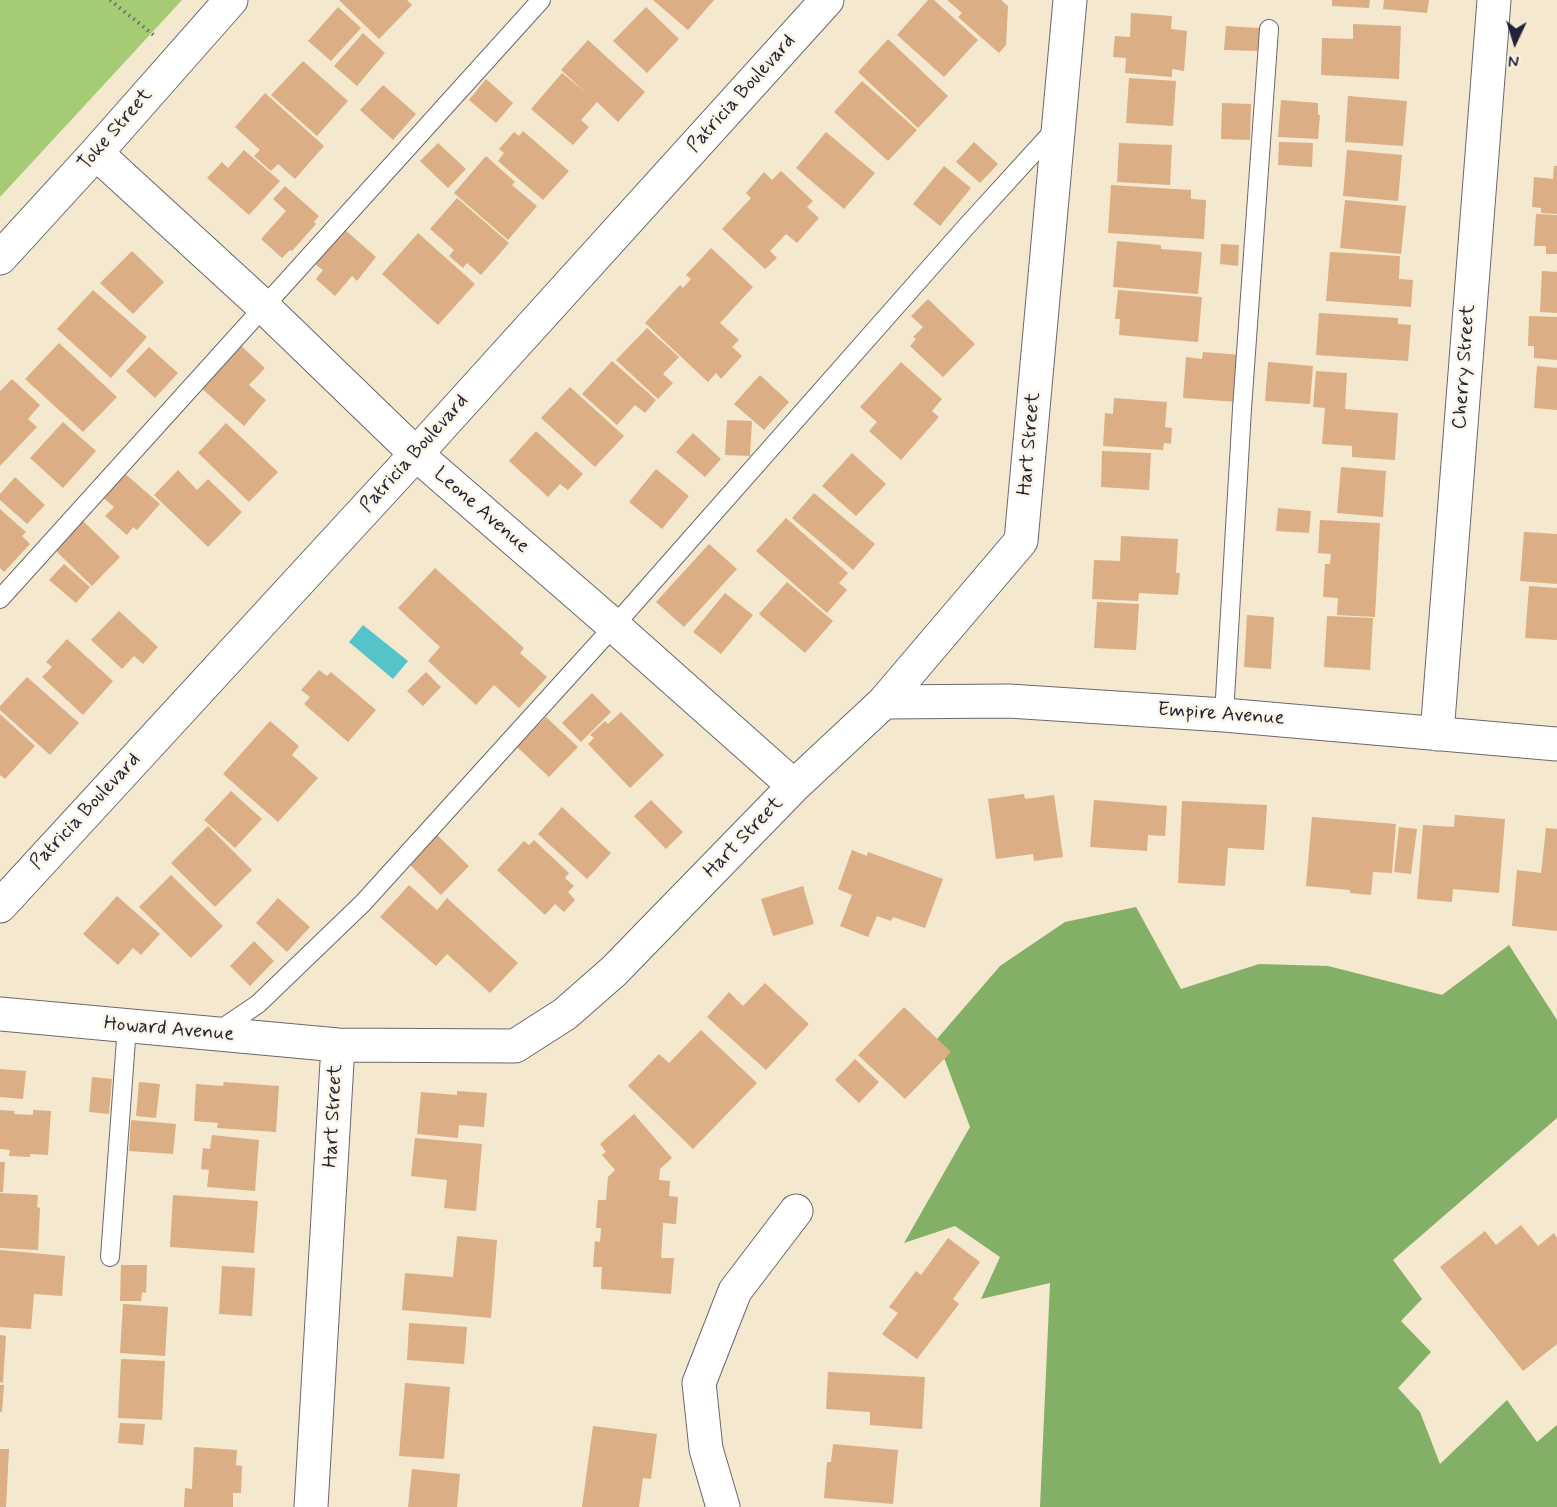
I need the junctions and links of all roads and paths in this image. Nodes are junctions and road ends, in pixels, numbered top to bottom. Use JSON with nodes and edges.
{"nodes":[{"id":1,"x":110,"y":0,"type":"edge"},
{"id":2,"x":231,"y":0,"type":"edge"},
{"id":3,"x":541,"y":0,"type":"edge"},
{"id":4,"x":827,"y":0,"type":"edge"},
{"id":5,"x":1070,"y":0,"type":"edge"},
{"id":6,"x":1494,"y":0,"type":"edge"},
{"id":7,"x":1269,"y":29,"type":"dead end"},
{"id":8,"x":181,"y":56,"type":"junction"},
{"id":9,"x":1059,"y":125,"type":"junction"},
{"id":10,"x":96,"y":153,"type":"junction"},
{"id":11,"x":0,"y":258,"type":"edge"},
{"id":12,"x":264,"y":307,"type":"junction"},
{"id":13,"x":416,"y":454,"type":"junction"},
{"id":14,"x":0,"y":599,"type":"edge"},
{"id":15,"x":614,"y":626,"type":"junction"},
{"id":16,"x":884,"y":702,"type":"junction"},
{"id":17,"x":1224,"y":715,"type":"junction"},
{"id":18,"x":1437,"y":734,"type":"junction"},
{"id":19,"x":1557,"y":744,"type":"edge"},
{"id":20,"x":794,"y":786,"type":"junction"},
{"id":21,"x":0,"y":906,"type":"edge"},
{"id":22,"x":0,"y":1014,"type":"edge"},
{"id":23,"x":127,"y":1026,"type":"junction"},
{"id":24,"x":213,"y":1034,"type":"junction"},
{"id":25,"x":338,"y":1044,"type":"junction"},
{"id":26,"x":796,"y":1211,"type":"dead end"},
{"id":27,"x":110,"y":1257,"type":"dead end"},
{"id":28,"x":311,"y":1507,"type":"edge"},
{"id":29,"x":723,"y":1507,"type":"edge"}],
"edges":[{"from":1,"to":8,"type":"path"},
{"from":2,"to":8,"type":"street","name":"Toke Street"},
{"from":3,"to":12,"type":"lane"},
{"from":4,"to":13,"type":"street","name":"Patricia Boulevard"},
{"from":5,"to":9,"type":"street","name":"Hart Street"},
{"from":6,"to":18,"type":"street","name":"Cherry Street"},
{"from":7,"to":17,"type":"lane"},
{"from":8,"to":10,"type":"street","name":"Toke Street"},
{"from":9,"to":15,"type":"lane"},
{"from":9,"to":16,"type":"street","name":"Hart Street"},
{"from":10,"to":11,"type":"street","name":"Toke Street"},
{"from":10,"to":12,"type":"street","name":"Leone Avenue"},
{"from":12,"to":13,"type":"street","name":"Leone Avenue"},
{"from":12,"to":14,"type":"lane"},
{"from":13,"to":15,"type":"street","name":"Leone Avenue"},
{"from":13,"to":21,"type":"street","name":"Patricia Boulevard"},
{"from":15,"to":20,"type":"street","name":"Leone Avenue"},
{"from":15,"to":24,"type":"lane"},
{"from":16,"to":17,"type":"street","name":"Empire Avenue"},
{"from":16,"to":20,"type":"street","name":"Hart Street"},
{"from":17,"to":18,"type":"street","name":"Empire Avenue"},
{"from":18,"to":19,"type":"street","name":"Empire Avenue"},
{"from":20,"to":25,"type":"street","name":"Hart Street"},
{"from":22,"to":23,"type":"street","name":"Howard Avenue"},
{"from":23,"to":24,"type":"street","name":"Howard Avenue"},
{"from":23,"to":27,"type":"lane"},
{"from":24,"to":25,"type":"street","name":"Howard Avenue"},
{"from":25,"to":28,"type":"street","name":"Hart Street"},
{"from":26,"to":29,"type":"street"}]}
